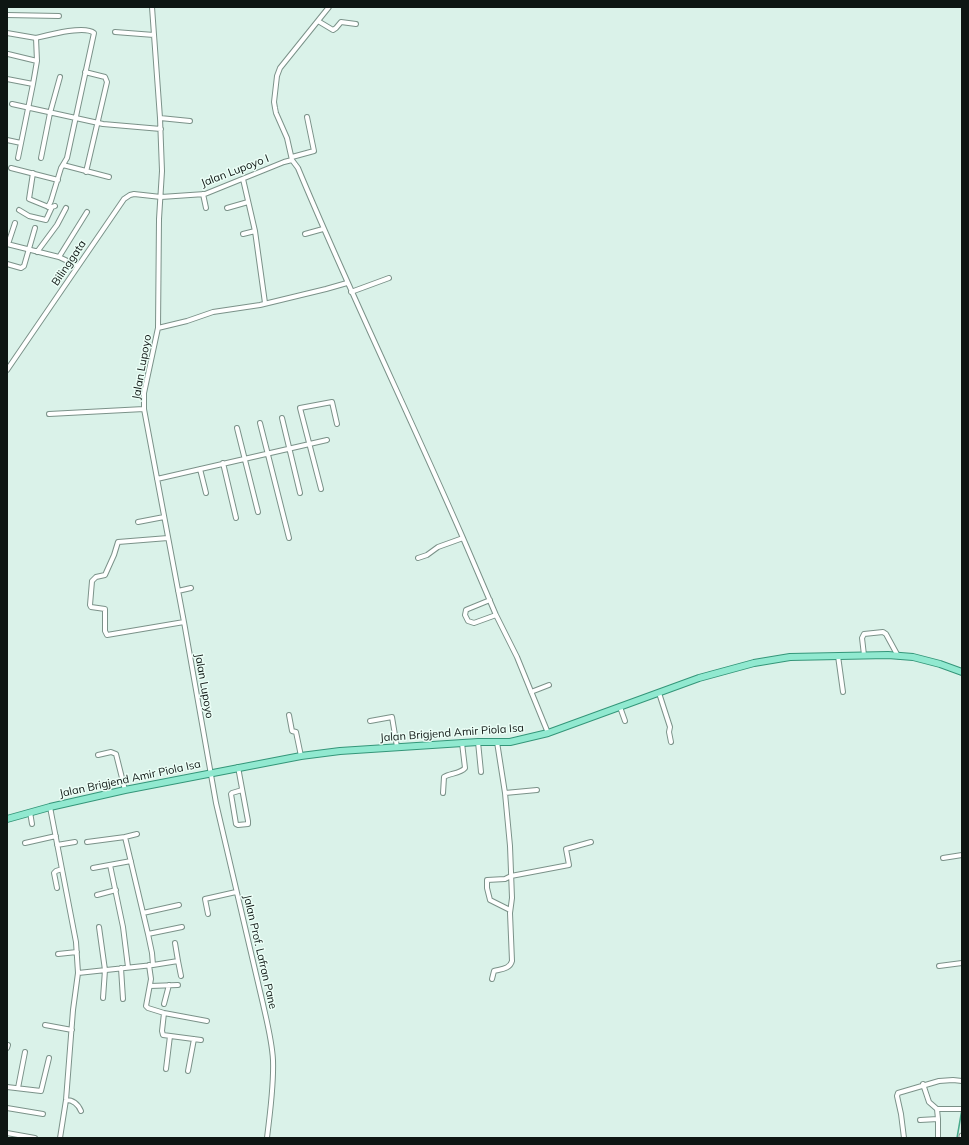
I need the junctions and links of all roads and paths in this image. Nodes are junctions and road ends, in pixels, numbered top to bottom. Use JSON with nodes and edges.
{"nodes":[{"id":1,"x":152,"y":7,"type":"edge"},
{"id":2,"x":329,"y":7,"type":"edge"},
{"id":3,"x":7,"y":15,"type":"edge"},
{"id":4,"x":59,"y":16,"type":"dead end"},
{"id":5,"x":318,"y":21,"type":"junction"},
{"id":6,"x":356,"y":24,"type":"dead end"},
{"id":7,"x":115,"y":32,"type":"dead end"},
{"id":8,"x":7,"y":33,"type":"edge"},
{"id":9,"x":154,"y":35,"type":"junction"},
{"id":10,"x":36,"y":38,"type":"junction"},
{"id":11,"x":8,"y":54,"type":"dead end"},
{"id":12,"x":37,"y":61,"type":"junction"},
{"id":13,"x":85,"y":72,"type":"junction"},
{"id":14,"x":60,"y":77,"type":"dead end"},
{"id":15,"x":7,"y":79,"type":"edge"},
{"id":16,"x":33,"y":84,"type":"junction"},
{"id":17,"x":12,"y":104,"type":"dead end"},
{"id":18,"x":28,"y":108,"type":"junction"},
{"id":19,"x":50,"y":113,"type":"junction"},
{"id":20,"x":307,"y":117,"type":"dead end"},
{"id":21,"x":75,"y":118,"type":"junction"},
{"id":22,"x":160,"y":118,"type":"junction"},
{"id":23,"x":190,"y":121,"type":"dead end"},
{"id":24,"x":97,"y":123,"type":"junction"},
{"id":25,"x":161,"y":129,"type":"junction"},
{"id":26,"x":7,"y":140,"type":"edge"},
{"id":27,"x":21,"y":143,"type":"junction"},
{"id":28,"x":18,"y":158,"type":"dead end"},
{"id":29,"x":41,"y":158,"type":"dead end"},
{"id":30,"x":292,"y":159,"type":"junction"},
{"id":31,"x":63,"y":165,"type":"junction"},
{"id":32,"x":11,"y":168,"type":"dead end"},
{"id":33,"x":86,"y":172,"type":"junction"},
{"id":34,"x":33,"y":173,"type":"junction"},
{"id":35,"x":109,"y":177,"type":"dead end"},
{"id":36,"x":243,"y":179,"type":"junction"},
{"id":37,"x":58,"y":180,"type":"junction"},
{"id":38,"x":204,"y":194,"type":"junction"},
{"id":39,"x":161,"y":197,"type":"junction"},
{"id":40,"x":248,"y":202,"type":"junction"},
{"id":41,"x":51,"y":207,"type":"junction"},
{"id":42,"x":66,"y":208,"type":"dead end"},
{"id":43,"x":206,"y":208,"type":"dead end"},
{"id":44,"x":227,"y":208,"type":"dead end"},
{"id":45,"x":19,"y":210,"type":"dead end"},
{"id":46,"x":87,"y":212,"type":"dead end"},
{"id":47,"x":15,"y":223,"type":"dead end"},
{"id":48,"x":35,"y":228,"type":"dead end"},
{"id":49,"x":323,"y":229,"type":"junction"},
{"id":50,"x":255,"y":231,"type":"junction"},
{"id":51,"x":243,"y":234,"type":"dead end"},
{"id":52,"x":304,"y":234,"type":"dead end"},
{"id":53,"x":8,"y":244,"type":"edge"},
{"id":54,"x":29,"y":250,"type":"junction"},
{"id":55,"x":37,"y":252,"type":"junction"},
{"id":56,"x":59,"y":257,"type":"junction"},
{"id":57,"x":7,"y":264,"type":"edge"},
{"id":58,"x":76,"y":265,"type":"junction"},
{"id":59,"x":389,"y":278,"type":"dead end"},
{"id":60,"x":347,"y":283,"type":"junction"},
{"id":61,"x":351,"y":292,"type":"junction"},
{"id":62,"x":265,"y":303,"type":"junction"},
{"id":63,"x":158,"y":328,"type":"junction"},
{"id":64,"x":7,"y":370,"type":"edge"},
{"id":65,"x":144,"y":409,"type":"junction"},
{"id":66,"x":49,"y":414,"type":"dead end"},
{"id":67,"x":282,"y":418,"type":"dead end"},
{"id":68,"x":260,"y":423,"type":"dead end"},
{"id":69,"x":337,"y":424,"type":"dead end"},
{"id":70,"x":237,"y":428,"type":"dead end"},
{"id":71,"x":327,"y":440,"type":"dead end"},
{"id":72,"x":309,"y":444,"type":"junction"},
{"id":73,"x":290,"y":449,"type":"junction"},
{"id":74,"x":267,"y":454,"type":"junction"},
{"id":75,"x":245,"y":458,"type":"junction"},
{"id":76,"x":223,"y":463,"type":"junction"},
{"id":77,"x":200,"y":469,"type":"junction"},
{"id":78,"x":157,"y":478,"type":"junction"},
{"id":79,"x":321,"y":489,"type":"dead end"},
{"id":80,"x":206,"y":493,"type":"dead end"},
{"id":81,"x":300,"y":493,"type":"dead end"},
{"id":82,"x":258,"y":512,"type":"dead end"},
{"id":83,"x":164,"y":517,"type":"junction"},
{"id":84,"x":236,"y":518,"type":"dead end"},
{"id":85,"x":138,"y":522,"type":"dead end"},
{"id":86,"x":168,"y":538,"type":"junction"},
{"id":87,"x":289,"y":538,"type":"dead end"},
{"id":88,"x":463,"y":538,"type":"junction"},
{"id":89,"x":418,"y":558,"type":"dead end"},
{"id":90,"x":191,"y":588,"type":"dead end"},
{"id":91,"x":178,"y":591,"type":"junction"},
{"id":92,"x":490,"y":600,"type":"junction"},
{"id":93,"x":496,"y":615,"type":"junction"},
{"id":94,"x":184,"y":622,"type":"junction"},
{"id":95,"x":838,"y":656,"type":"junction"},
{"id":96,"x":864,"y":656,"type":"junction"},
{"id":97,"x":898,"y":656,"type":"junction"},
{"id":98,"x":962,"y":672,"type":"edge"},
{"id":99,"x":549,"y":685,"type":"dead end"},
{"id":100,"x":531,"y":692,"type":"junction"},
{"id":101,"x":843,"y":692,"type":"dead end"},
{"id":102,"x":659,"y":693,"type":"junction"},
{"id":103,"x":620,"y":707,"type":"junction"},
{"id":104,"x":289,"y":715,"type":"dead end"},
{"id":105,"x":370,"y":721,"type":"dead end"},
{"id":106,"x":625,"y":721,"type":"dead end"},
{"id":107,"x":548,"y":733,"type":"junction"},
{"id":108,"x":478,"y":742,"type":"junction"},
{"id":109,"x":497,"y":742,"type":"junction"},
{"id":110,"x":671,"y":742,"type":"dead end"},
{"id":111,"x":462,"y":743,"type":"junction"},
{"id":112,"x":397,"y":748,"type":"junction"},
{"id":113,"x":98,"y":754,"type":"dead end"},
{"id":114,"x":301,"y":756,"type":"junction"},
{"id":115,"x":238,"y":767,"type":"junction"},
{"id":116,"x":481,"y":772,"type":"dead end"},
{"id":117,"x":210,"y":773,"type":"junction"},
{"id":118,"x":125,"y":790,"type":"junction"},
{"id":119,"x":242,"y":790,"type":"junction"},
{"id":120,"x":537,"y":790,"type":"dead end"},
{"id":121,"x":443,"y":793,"type":"dead end"},
{"id":122,"x":504,"y":793,"type":"junction"},
{"id":123,"x":50,"y":807,"type":"junction"},
{"id":124,"x":30,"y":812,"type":"junction"},
{"id":125,"x":7,"y":818,"type":"edge"},
{"id":126,"x":32,"y":824,"type":"dead end"},
{"id":127,"x":137,"y":834,"type":"dead end"},
{"id":128,"x":56,"y":836,"type":"junction"},
{"id":129,"x":125,"y":837,"type":"junction"},
{"id":130,"x":76,"y":842,"type":"dead end"},
{"id":131,"x":86,"y":842,"type":"dead end"},
{"id":132,"x":591,"y":842,"type":"dead end"},
{"id":133,"x":25,"y":843,"type":"dead end"},
{"id":134,"x":57,"y":845,"type":"junction"},
{"id":135,"x":962,"y":855,"type":"edge"},
{"id":136,"x":944,"y":858,"type":"dead end"},
{"id":137,"x":131,"y":861,"type":"junction"},
{"id":138,"x":110,"y":865,"type":"junction"},
{"id":139,"x":93,"y":868,"type":"dead end"},
{"id":140,"x":62,"y":869,"type":"junction"},
{"id":141,"x":511,"y":876,"type":"junction"},
{"id":142,"x":57,"y":888,"type":"dead end"},
{"id":143,"x":116,"y":890,"type":"junction"},
{"id":144,"x":236,"y":892,"type":"junction"},
{"id":145,"x":97,"y":894,"type":"dead end"},
{"id":146,"x":178,"y":905,"type":"dead end"},
{"id":147,"x":510,"y":910,"type":"junction"},
{"id":148,"x":143,"y":913,"type":"junction"},
{"id":149,"x":208,"y":914,"type":"dead end"},
{"id":150,"x":99,"y":927,"type":"dead end"},
{"id":151,"x":182,"y":927,"type":"dead end"},
{"id":152,"x":148,"y":934,"type":"junction"},
{"id":153,"x":175,"y":943,"type":"dead end"},
{"id":154,"x":77,"y":952,"type":"junction"},
{"id":155,"x":58,"y":954,"type":"dead end"},
{"id":156,"x":178,"y":960,"type":"junction"},
{"id":157,"x":962,"y":963,"type":"edge"},
{"id":158,"x":151,"y":965,"type":"junction"},
{"id":159,"x":939,"y":966,"type":"dead end"},
{"id":160,"x":122,"y":968,"type":"junction"},
{"id":161,"x":128,"y":968,"type":"junction"},
{"id":162,"x":105,"y":970,"type":"junction"},
{"id":163,"x":78,"y":973,"type":"junction"},
{"id":164,"x":181,"y":976,"type":"dead end"},
{"id":165,"x":492,"y":979,"type":"dead end"},
{"id":166,"x":169,"y":985,"type":"junction"},
{"id":167,"x":178,"y":985,"type":"dead end"},
{"id":168,"x":150,"y":986,"type":"junction"},
{"id":169,"x":102,"y":998,"type":"dead end"},
{"id":170,"x":123,"y":999,"type":"dead end"},
{"id":171,"x":164,"y":1004,"type":"dead end"},
{"id":172,"x":164,"y":1013,"type":"junction"},
{"id":173,"x":207,"y":1021,"type":"dead end"},
{"id":174,"x":45,"y":1025,"type":"dead end"},
{"id":175,"x":72,"y":1030,"type":"junction"},
{"id":176,"x":170,"y":1036,"type":"junction"},
{"id":177,"x":194,"y":1039,"type":"junction"},
{"id":178,"x":201,"y":1040,"type":"dead end"},
{"id":179,"x":25,"y":1052,"type":"dead end"},
{"id":180,"x":49,"y":1058,"type":"dead end"},
{"id":181,"x":166,"y":1069,"type":"dead end"},
{"id":182,"x":188,"y":1071,"type":"dead end"},
{"id":183,"x":962,"y":1081,"type":"edge"},
{"id":184,"x":923,"y":1084,"type":"junction"},
{"id":185,"x":7,"y":1087,"type":"edge"},
{"id":186,"x":18,"y":1088,"type":"junction"},
{"id":187,"x":66,"y":1100,"type":"junction"},
{"id":188,"x":7,"y":1108,"type":"edge"},
{"id":189,"x":936,"y":1109,"type":"junction"},
{"id":190,"x":960,"y":1109,"type":"edge"},
{"id":191,"x":81,"y":1111,"type":"dead end"},
{"id":192,"x":43,"y":1114,"type":"dead end"},
{"id":193,"x":938,"y":1119,"type":"junction"},
{"id":194,"x":920,"y":1120,"type":"dead end"},
{"id":195,"x":7,"y":1133,"type":"edge"},
{"id":196,"x":35,"y":1138,"type":"edge"},
{"id":197,"x":60,"y":1138,"type":"edge"},
{"id":198,"x":267,"y":1138,"type":"edge"},
{"id":199,"x":904,"y":1138,"type":"edge"},
{"id":200,"x":938,"y":1138,"type":"edge"}],
"edges":[{"from":1,"to":9,"type":"street","name":"Jalan Lupoyo"},
{"from":2,"to":5,"type":"street"},
{"from":3,"to":4,"type":"street"},
{"from":5,"to":6,"type":"street"},
{"from":5,"to":30,"type":"street"},
{"from":7,"to":9,"type":"street"},
{"from":8,"to":10,"type":"street"},
{"from":9,"to":22,"type":"street","name":"Jalan Lupoyo"},
{"from":10,"to":12,"type":"street"},
{"from":10,"to":13,"type":"street"},
{"from":11,"to":12,"type":"street"},
{"from":12,"to":16,"type":"street"},
{"from":13,"to":21,"type":"street"},
{"from":13,"to":24,"type":"street"},
{"from":14,"to":19,"type":"street"},
{"from":15,"to":16,"type":"street"},
{"from":16,"to":18,"type":"street"},
{"from":17,"to":18,"type":"street"},
{"from":18,"to":19,"type":"street"},
{"from":18,"to":27,"type":"street"},
{"from":19,"to":21,"type":"street"},
{"from":19,"to":29,"type":"street"},
{"from":20,"to":30,"type":"street","name":"Jalan Lupoyo I"},
{"from":21,"to":24,"type":"street"},
{"from":21,"to":31,"type":"street"},
{"from":22,"to":23,"type":"street"},
{"from":22,"to":25,"type":"street","name":"Jalan Lupoyo"},
{"from":24,"to":25,"type":"street"},
{"from":24,"to":33,"type":"street"},
{"from":25,"to":39,"type":"street","name":"Jalan Lupoyo"},
{"from":26,"to":27,"type":"street"},
{"from":27,"to":28,"type":"street"},
{"from":30,"to":36,"type":"street","name":"Jalan Lupoyo I"},
{"from":30,"to":49,"type":"street"},
{"from":31,"to":33,"type":"street"},
{"from":31,"to":37,"type":"street"},
{"from":32,"to":34,"type":"street"},
{"from":33,"to":35,"type":"street"},
{"from":34,"to":37,"type":"street"},
{"from":34,"to":41,"type":"street"},
{"from":36,"to":38,"type":"street","name":"Jalan Lupoyo I"},
{"from":36,"to":40,"type":"street"},
{"from":37,"to":41,"type":"street"},
{"from":38,"to":39,"type":"street","name":"Jalan Lupoyo I"},
{"from":38,"to":43,"type":"street"},
{"from":39,"to":58,"type":"street","name":"Bilinggata"},
{"from":39,"to":63,"type":"street","name":"Jalan Lupoyo"},
{"from":40,"to":44,"type":"street"},
{"from":40,"to":50,"type":"street"},
{"from":41,"to":45,"type":"street"},
{"from":42,"to":55,"type":"street"},
{"from":46,"to":56,"type":"street"},
{"from":47,"to":53,"type":"street"},
{"from":48,"to":54,"type":"street"},
{"from":49,"to":52,"type":"street"},
{"from":49,"to":60,"type":"street"},
{"from":50,"to":51,"type":"street"},
{"from":50,"to":62,"type":"street"},
{"from":53,"to":54,"type":"street"},
{"from":54,"to":55,"type":"street"},
{"from":54,"to":57,"type":"street"},
{"from":55,"to":56,"type":"street"},
{"from":56,"to":58,"type":"street"},
{"from":58,"to":64,"type":"street","name":"Bilinggata"},
{"from":59,"to":61,"type":"street"},
{"from":60,"to":61,"type":"street"},
{"from":60,"to":62,"type":"street"},
{"from":61,"to":88,"type":"street"},
{"from":62,"to":63,"type":"street"},
{"from":63,"to":65,"type":"street","name":"Jalan Lupoyo"},
{"from":65,"to":66,"type":"street"},
{"from":65,"to":78,"type":"street","name":"Jalan Lupoyo"},
{"from":67,"to":73,"type":"street"},
{"from":68,"to":74,"type":"street"},
{"from":69,"to":72,"type":"street"},
{"from":70,"to":75,"type":"street"},
{"from":71,"to":72,"type":"street"},
{"from":72,"to":73,"type":"street"},
{"from":72,"to":79,"type":"street"},
{"from":73,"to":74,"type":"street"},
{"from":73,"to":81,"type":"street"},
{"from":74,"to":75,"type":"street"},
{"from":74,"to":87,"type":"street"},
{"from":75,"to":76,"type":"street"},
{"from":75,"to":82,"type":"street"},
{"from":76,"to":77,"type":"street"},
{"from":76,"to":84,"type":"street"},
{"from":77,"to":78,"type":"street"},
{"from":77,"to":80,"type":"street"},
{"from":78,"to":83,"type":"street","name":"Jalan Lupoyo"},
{"from":83,"to":85,"type":"street"},
{"from":83,"to":86,"type":"street","name":"Jalan Lupoyo"},
{"from":86,"to":91,"type":"street","name":"Jalan Lupoyo"},
{"from":86,"to":94,"type":"street"},
{"from":88,"to":89,"type":"street"},
{"from":88,"to":92,"type":"street"},
{"from":90,"to":91,"type":"street"},
{"from":91,"to":94,"type":"street","name":"Jalan Lupoyo"},
{"from":92,"to":93,"type":"street"},
{"from":92,"to":93,"type":"street"},
{"from":93,"to":100,"type":"street"},
{"from":94,"to":117,"type":"street","name":"Jalan Lupoyo"},
{"from":95,"to":96,"type":"main road","name":"Jalan Brigjend Amir Piola Isa"},
{"from":95,"to":101,"type":"street"},
{"from":95,"to":102,"type":"main road","name":"Jalan Brigjend Amir Piola Isa"},
{"from":96,"to":97,"type":"main road","name":"Jalan Brigjend Amir Piola Isa"},
{"from":96,"to":97,"type":"street"},
{"from":97,"to":98,"type":"main road","name":"Jalan Brigjend Amir Piola Isa"},
{"from":99,"to":100,"type":"street"},
{"from":100,"to":107,"type":"street"},
{"from":102,"to":103,"type":"main road","name":"Jalan Brigjend Amir Piola Isa"},
{"from":102,"to":110,"type":"street"},
{"from":103,"to":106,"type":"street"},
{"from":103,"to":107,"type":"main road","name":"Jalan Brigjend Amir Piola Isa"},
{"from":104,"to":114,"type":"street"},
{"from":105,"to":112,"type":"street"},
{"from":107,"to":109,"type":"main road","name":"Jalan Brigjend Amir Piola Isa"},
{"from":108,"to":109,"type":"main road","name":"Jalan Brigjend Amir Piola Isa"},
{"from":108,"to":111,"type":"main road","name":"Jalan Brigjend Amir Piola Isa"},
{"from":108,"to":116,"type":"street"},
{"from":109,"to":122,"type":"street"},
{"from":111,"to":112,"type":"main road","name":"Jalan Brigjend Amir Piola Isa"},
{"from":111,"to":121,"type":"street"},
{"from":112,"to":114,"type":"main road","name":"Jalan Brigjend Amir Piola Isa"},
{"from":113,"to":118,"type":"street"},
{"from":114,"to":115,"type":"main road","name":"Jalan Brigjend Amir Piola Isa"},
{"from":115,"to":117,"type":"main road","name":"Jalan Brigjend Amir Piola Isa"},
{"from":115,"to":119,"type":"street"},
{"from":117,"to":118,"type":"main road","name":"Jalan Brigjend Amir Piola Isa"},
{"from":117,"to":144,"type":"street","name":"Jalan Prof. Lafran Pane"},
{"from":118,"to":123,"type":"main road","name":"Jalan Brigjend Amir Piola Isa"},
{"from":119,"to":119,"type":"street"},
{"from":120,"to":122,"type":"street"},
{"from":122,"to":141,"type":"street"},
{"from":123,"to":124,"type":"main road","name":"Jalan Brigjend Amir Piola Isa"},
{"from":123,"to":128,"type":"street"},
{"from":124,"to":125,"type":"main road","name":"Jalan Brigjend Amir Piola Isa"},
{"from":124,"to":126,"type":"street"},
{"from":127,"to":129,"type":"street"},
{"from":128,"to":133,"type":"street"},
{"from":128,"to":134,"type":"street"},
{"from":129,"to":131,"type":"street"},
{"from":129,"to":137,"type":"street"},
{"from":130,"to":134,"type":"street"},
{"from":132,"to":141,"type":"street"},
{"from":134,"to":140,"type":"street"},
{"from":135,"to":136,"type":"street"},
{"from":137,"to":138,"type":"street"},
{"from":137,"to":148,"type":"street"},
{"from":138,"to":139,"type":"street"},
{"from":138,"to":143,"type":"street"},
{"from":140,"to":142,"type":"street"},
{"from":140,"to":154,"type":"street"},
{"from":141,"to":147,"type":"street"},
{"from":141,"to":147,"type":"street"},
{"from":143,"to":145,"type":"street"},
{"from":143,"to":161,"type":"street"},
{"from":144,"to":149,"type":"street"},
{"from":144,"to":198,"type":"street","name":"Jalan Prof. Lafran Pane"},
{"from":146,"to":148,"type":"street"},
{"from":147,"to":165,"type":"street"},
{"from":148,"to":152,"type":"street"},
{"from":150,"to":162,"type":"street"},
{"from":151,"to":152,"type":"street"},
{"from":152,"to":158,"type":"street"},
{"from":153,"to":156,"type":"street"},
{"from":154,"to":155,"type":"street"},
{"from":154,"to":163,"type":"street"},
{"from":156,"to":158,"type":"street"},
{"from":156,"to":164,"type":"street"},
{"from":157,"to":159,"type":"street"},
{"from":158,"to":161,"type":"street"},
{"from":158,"to":168,"type":"street"},
{"from":160,"to":161,"type":"street"},
{"from":160,"to":162,"type":"street"},
{"from":160,"to":170,"type":"street"},
{"from":162,"to":163,"type":"street"},
{"from":162,"to":169,"type":"street"},
{"from":163,"to":175,"type":"street"},
{"from":166,"to":167,"type":"street"},
{"from":166,"to":168,"type":"street"},
{"from":166,"to":171,"type":"street"},
{"from":168,"to":172,"type":"street"},
{"from":172,"to":173,"type":"street"},
{"from":172,"to":176,"type":"street"},
{"from":174,"to":175,"type":"street"},
{"from":175,"to":187,"type":"street"},
{"from":176,"to":177,"type":"street"},
{"from":176,"to":181,"type":"street"},
{"from":177,"to":178,"type":"street"},
{"from":177,"to":182,"type":"street"},
{"from":179,"to":186,"type":"street"},
{"from":180,"to":186,"type":"street"},
{"from":183,"to":184,"type":"street"},
{"from":184,"to":189,"type":"street"},
{"from":184,"to":199,"type":"street"},
{"from":185,"to":186,"type":"street"},
{"from":187,"to":191,"type":"street"},
{"from":187,"to":197,"type":"street"},
{"from":188,"to":192,"type":"street"},
{"from":189,"to":190,"type":"street"},
{"from":189,"to":193,"type":"street"},
{"from":193,"to":194,"type":"street"},
{"from":193,"to":200,"type":"street"},
{"from":195,"to":196,"type":"street"}]}
